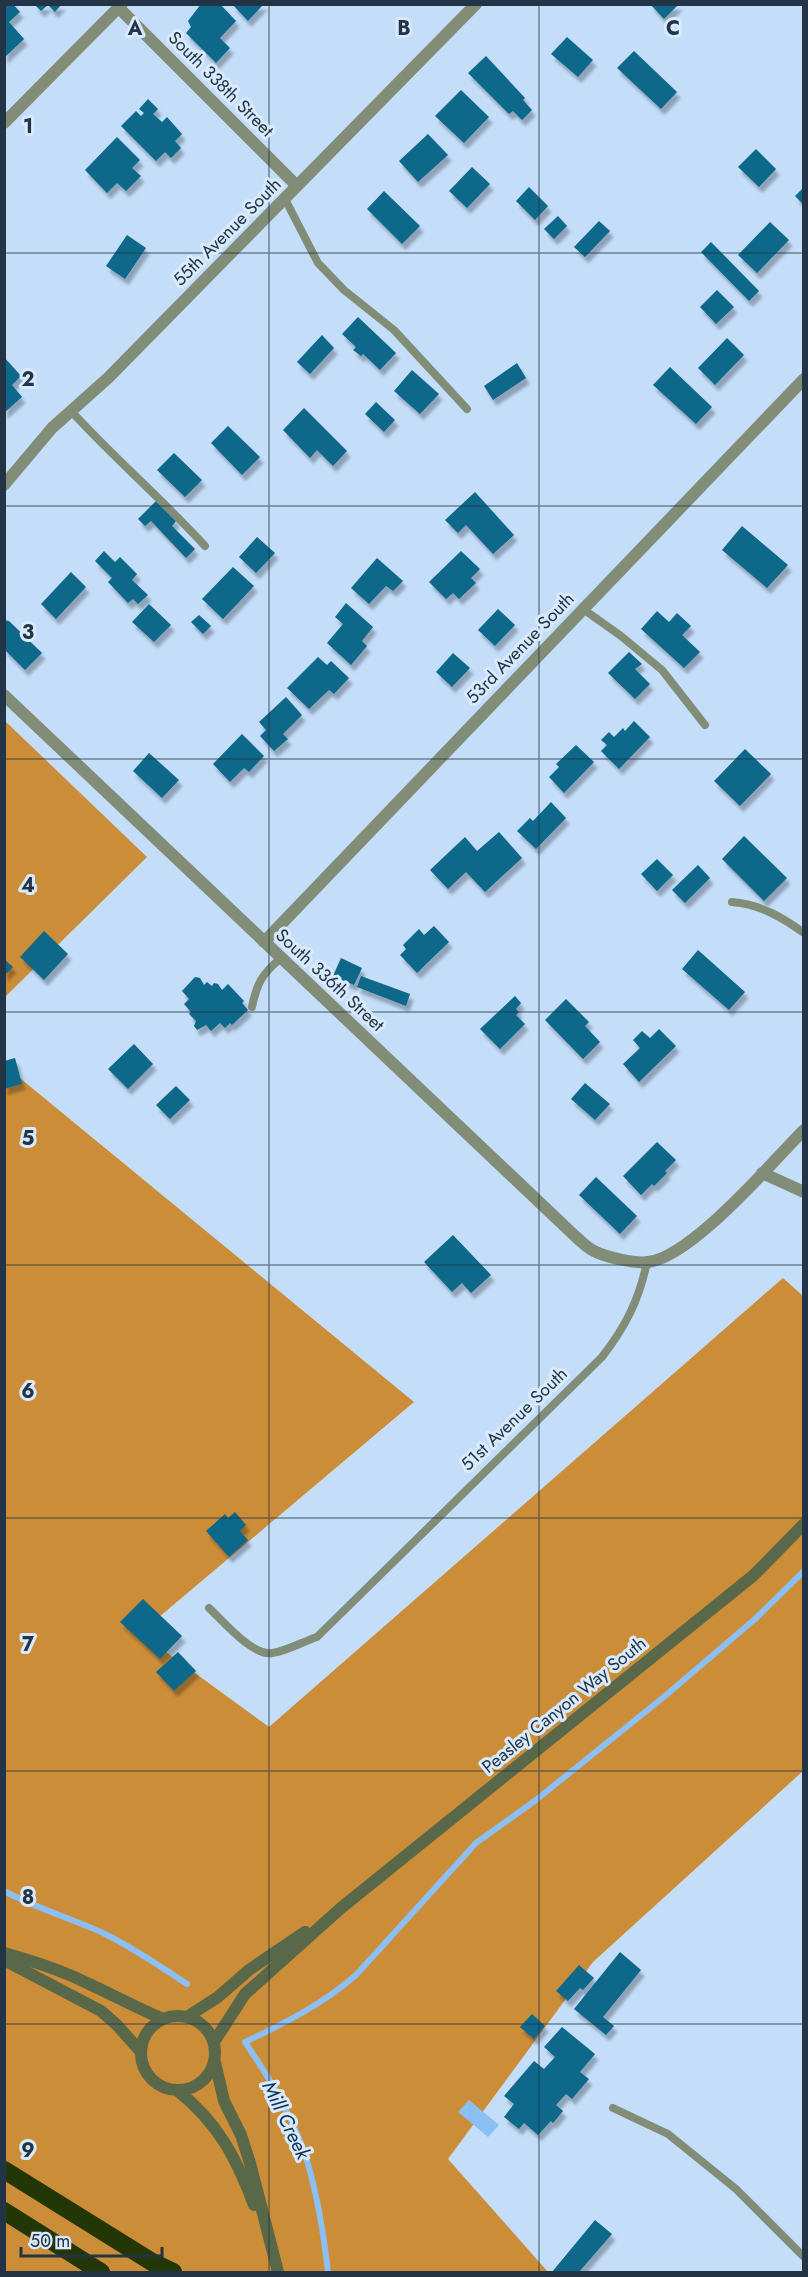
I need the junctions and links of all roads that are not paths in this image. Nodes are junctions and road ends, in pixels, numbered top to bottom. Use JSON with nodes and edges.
{"nodes":[{"id":1,"x":476,"y":4,"type":"edge"},
{"id":2,"x":120,"y":6,"type":"edge"},
{"id":3,"x":4,"y":123,"type":"edge"},
{"id":4,"x":297,"y":186,"type":"junction"},
{"id":5,"x":285,"y":199,"type":"junction"},
{"id":6,"x":804,"y":379,"type":"edge"},
{"id":7,"x":467,"y":409,"type":"dead end"},
{"id":8,"x":71,"y":411,"type":"junction"},
{"id":9,"x":4,"y":485,"type":"edge"},
{"id":10,"x":205,"y":546,"type":"dead end"},
{"id":11,"x":583,"y":609,"type":"junction"},
{"id":12,"x":4,"y":695,"type":"edge"},
{"id":13,"x":705,"y":725,"type":"dead end"},
{"id":14,"x":732,"y":902,"type":"dead end"},
{"id":15,"x":804,"y":933,"type":"edge"},
{"id":16,"x":264,"y":942,"type":"junction"},
{"id":17,"x":281,"y":958,"type":"junction"},
{"id":18,"x":252,"y":1007,"type":"dead end"},
{"id":19,"x":804,"y":1130,"type":"edge"},
{"id":20,"x":762,"y":1173,"type":"junction"},
{"id":21,"x":804,"y":1191,"type":"edge"},
{"id":22,"x":647,"y":1262,"type":"junction"},
{"id":23,"x":804,"y":1524,"type":"edge"},
{"id":24,"x":208,"y":1608,"type":"dead end"},
{"id":25,"x":341,"y":1908,"type":"junction"},
{"id":26,"x":4,"y":1953,"type":"edge"},
{"id":27,"x":4,"y":1960,"type":"edge"},
{"id":28,"x":187,"y":2017,"type":"junction"},
{"id":29,"x":163,"y":2019,"type":"junction"},
{"id":30,"x":214,"y":2042,"type":"junction"},
{"id":31,"x":141,"y":2052,"type":"junction"},
{"id":32,"x":215,"y":2060,"type":"junction"},
{"id":33,"x":177,"y":2090,"type":"junction"},
{"id":34,"x":613,"y":2108,"type":"dead end"},
{"id":35,"x":4,"y":2170,"type":"edge"},
{"id":36,"x":4,"y":2211,"type":"edge"},
{"id":37,"x":804,"y":2257,"type":"edge"},
{"id":38,"x":101,"y":2272,"type":"edge"},
{"id":39,"x":173,"y":2272,"type":"edge"},
{"id":40,"x":278,"y":2272,"type":"edge"}],
"edges":[{"from":1,"to":4,"type":"street","name":"55th Avenue South"},
{"from":2,"to":3,"type":"street"},
{"from":2,"to":4,"type":"street","name":"South 338th Street"},
{"from":4,"to":5,"type":"street","name":"55th Avenue South"},
{"from":5,"to":7,"type":"lane"},
{"from":5,"to":8,"type":"street","name":"55th Avenue South"},
{"from":6,"to":11,"type":"street","name":"53rd Avenue South"},
{"from":8,"to":9,"type":"street","name":"55th Avenue South"},
{"from":8,"to":10,"type":"lane"},
{"from":11,"to":13,"type":"lane"},
{"from":11,"to":16,"type":"street","name":"53rd Avenue South"},
{"from":12,"to":16,"type":"street","name":"South 336th Street"},
{"from":14,"to":15,"type":"lane"},
{"from":16,"to":17,"type":"street","name":"South 336th Street"},
{"from":17,"to":18,"type":"lane"},
{"from":17,"to":22,"type":"street","name":"South 336th Street"},
{"from":19,"to":20,"type":"street"},
{"from":20,"to":21,"type":"street"},
{"from":20,"to":22,"type":"street"},
{"from":22,"to":24,"type":"lane","name":"51st Avenue South"},
{"from":23,"to":25,"type":"main road","name":"Peasley Canyon Way South"},
{"from":25,"to":28,"type":"main road","name":"Peasley Canyon Way South"},
{"from":25,"to":30,"type":"main road","name":"Peasley Canyon Way South"},
{"from":26,"to":29,"type":"main road"},
{"from":27,"to":31,"type":"main road"},
{"from":28,"to":29,"type":"main road"},
{"from":28,"to":30,"type":"main road"},
{"from":29,"to":31,"type":"main road"},
{"from":30,"to":32,"type":"main road"},
{"from":31,"to":33,"type":"main road"},
{"from":32,"to":33,"type":"main road"},
{"from":32,"to":40,"type":"main road"},
{"from":33,"to":40,"type":"main road"},
{"from":34,"to":37,"type":"lane"},
{"from":35,"to":39,"type":"highway"},
{"from":36,"to":38,"type":"highway"}]}
